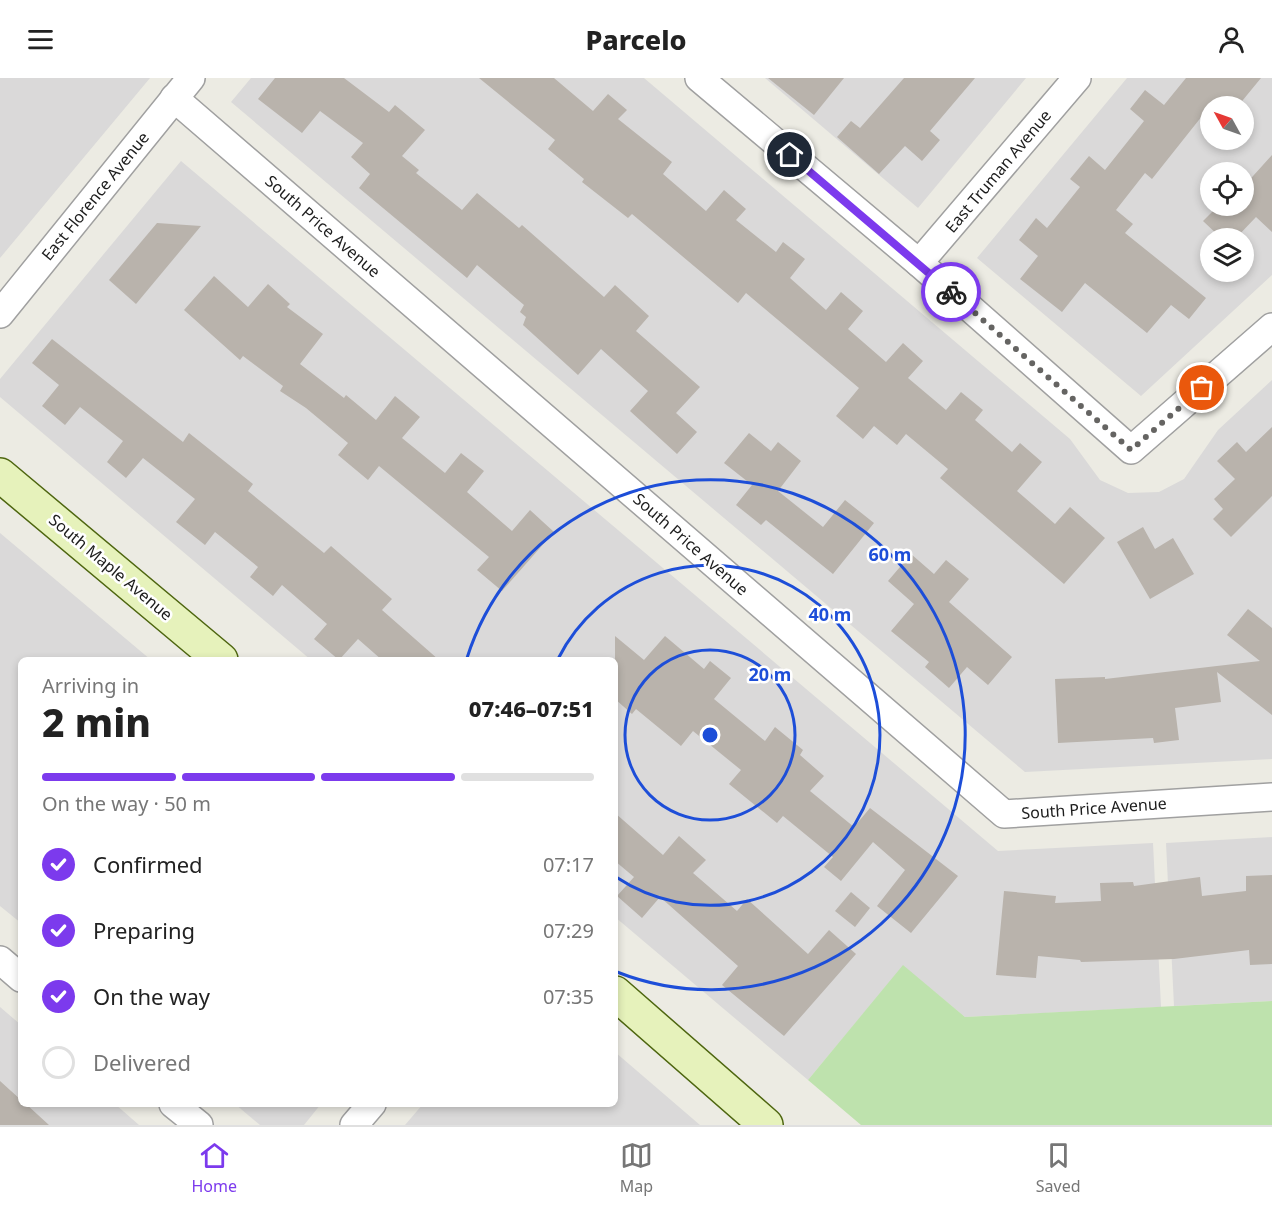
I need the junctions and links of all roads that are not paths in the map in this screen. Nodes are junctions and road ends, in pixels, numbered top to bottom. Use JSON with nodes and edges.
{"nodes":[{"id":1,"x":699,"y":78,"type":"edge"},
{"id":2,"x":1077,"y":78,"type":"edge"},
{"id":3,"x":183,"y":88,"type":"edge"},
{"id":4,"x":919,"y":263,"type":"junction"},
{"id":5,"x":0,"y":314,"type":"edge"},
{"id":6,"x":1272,"y":327,"type":"edge"},
{"id":7,"x":0,"y":475,"type":"edge"},
{"id":8,"x":217,"y":657,"type":"edge"},
{"id":9,"x":1272,"y":797,"type":"edge"},
{"id":10,"x":0,"y":960,"type":"edge"},
{"id":11,"x":18,"y":975,"type":"edge"},
{"id":12,"x":618,"y":996,"type":"edge"},
{"id":13,"x":177,"y":1107,"type":"edge"},
{"id":14,"x":369,"y":1107,"type":"edge"},
{"id":15,"x":199,"y":1125,"type":"edge"},
{"id":16,"x":354,"y":1125,"type":"edge"},
{"id":17,"x":766,"y":1125,"type":"edge"}],
"edges":[{"from":1,"to":4,"type":"street"},
{"from":2,"to":4,"type":"street","name":"East Truman Avenue"},
{"from":3,"to":5,"type":"street","name":"East Florence Avenue"},
{"from":3,"to":9,"type":"street","name":"South Price Avenue"},
{"from":4,"to":6,"type":"street"},
{"from":7,"to":8,"type":"main road","name":"South Maple Avenue"},
{"from":10,"to":11,"type":"street"},
{"from":12,"to":17,"type":"main road"},
{"from":13,"to":15,"type":"street"},
{"from":14,"to":16,"type":"street"}]}
